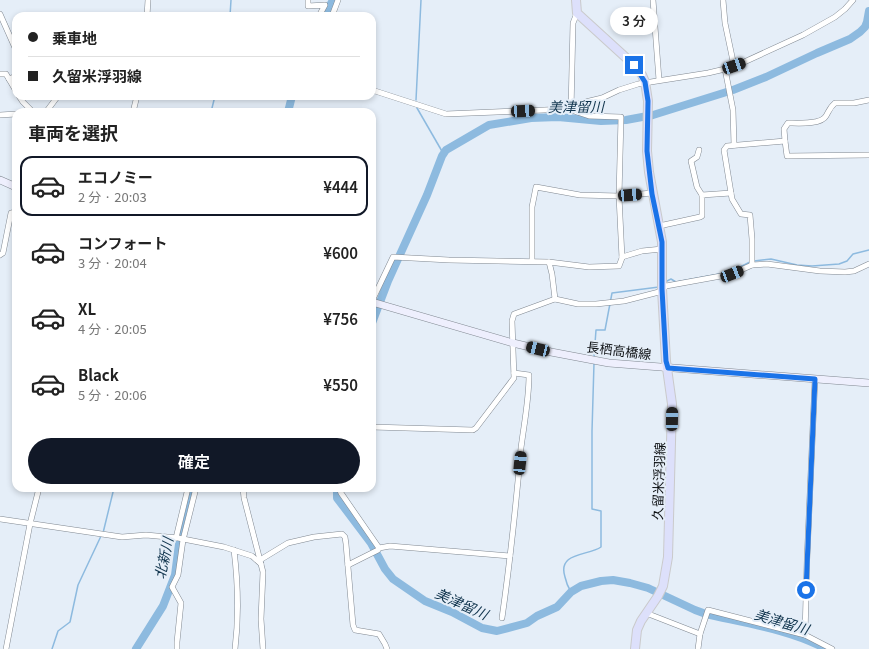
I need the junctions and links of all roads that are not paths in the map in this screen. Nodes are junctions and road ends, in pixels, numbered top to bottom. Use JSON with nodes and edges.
{"nodes":[{"id":1,"x":148,"y":0,"type":"edge"},
{"id":2,"x":308,"y":0,"type":"edge"},
{"id":3,"x":338,"y":0,"type":"edge"},
{"id":4,"x":576,"y":0,"type":"edge"},
{"id":5,"x":653,"y":0,"type":"edge"},
{"id":6,"x":723,"y":0,"type":"edge"},
{"id":7,"x":853,"y":0,"type":"edge"},
{"id":8,"x":147,"y":12,"type":"edge"},
{"id":9,"x":321,"y":12,"type":"edge"},
{"id":10,"x":334,"y":12,"type":"edge"},
{"id":11,"x":577,"y":13,"type":"junction"},
{"id":12,"x":0,"y":14,"type":"edge"},
{"id":13,"x":12,"y":41,"type":"edge"},
{"id":14,"x":734,"y":66,"type":"junction"},
{"id":15,"x":726,"y":69,"type":"junction"},
{"id":16,"x":0,"y":74,"type":"edge"},
{"id":17,"x":12,"y":78,"type":"edge"},
{"id":18,"x":9,"y":79,"type":"junction"},
{"id":19,"x":659,"y":80,"type":"junction"},
{"id":20,"x":645,"y":82,"type":"junction"},
{"id":21,"x":12,"y":84,"type":"edge"},
{"id":22,"x":376,"y":91,"type":"edge"},
{"id":23,"x":22,"y":100,"type":"edge"},
{"id":24,"x":869,"y":100,"type":"edge"},
{"id":25,"x":29,"y":108,"type":"edge"},
{"id":26,"x":571,"y":110,"type":"junction"},
{"id":27,"x":0,"y":114,"type":"edge"},
{"id":28,"x":12,"y":114,"type":"edge"},
{"id":29,"x":785,"y":141,"type":"junction"},
{"id":30,"x":734,"y":145,"type":"junction"},
{"id":31,"x":699,"y":150,"type":"dead end"},
{"id":32,"x":869,"y":155,"type":"edge"},
{"id":33,"x":0,"y":180,"type":"edge"},
{"id":34,"x":12,"y":185,"type":"edge"},
{"id":35,"x":731,"y":193,"type":"junction"},
{"id":36,"x":652,"y":194,"type":"junction"},
{"id":37,"x":619,"y":196,"type":"junction"},
{"id":38,"x":702,"y":196,"type":"junction"},
{"id":39,"x":12,"y":213,"type":"edge"},
{"id":40,"x":659,"y":226,"type":"junction"},
{"id":41,"x":662,"y":249,"type":"junction"},
{"id":42,"x":0,"y":255,"type":"edge"},
{"id":43,"x":622,"y":257,"type":"junction"},
{"id":44,"x":532,"y":261,"type":"junction"},
{"id":45,"x":549,"y":262,"type":"junction"},
{"id":46,"x":869,"y":264,"type":"edge"},
{"id":47,"x":752,"y":265,"type":"junction"},
{"id":48,"x":662,"y":289,"type":"junction"},
{"id":49,"x":376,"y":293,"type":"edge"},
{"id":50,"x":555,"y":299,"type":"junction"},
{"id":51,"x":376,"y":303,"type":"edge"},
{"id":52,"x":513,"y":343,"type":"junction"},
{"id":53,"x":668,"y":368,"type":"junction"},
{"id":54,"x":514,"y":373,"type":"junction"},
{"id":55,"x":815,"y":379,"type":"junction"},
{"id":56,"x":869,"y":383,"type":"edge"},
{"id":57,"x":376,"y":427,"type":"edge"},
{"id":58,"x":38,"y":492,"type":"edge"},
{"id":59,"x":187,"y":492,"type":"edge"},
{"id":60,"x":195,"y":492,"type":"edge"},
{"id":61,"x":243,"y":492,"type":"edge"},
{"id":62,"x":341,"y":492,"type":"edge"},
{"id":63,"x":0,"y":519,"type":"edge"},
{"id":64,"x":30,"y":524,"type":"junction"},
{"id":65,"x":179,"y":539,"type":"junction"},
{"id":66,"x":379,"y":549,"type":"junction"},
{"id":67,"x":234,"y":550,"type":"junction"},
{"id":68,"x":510,"y":556,"type":"junction"},
{"id":69,"x":261,"y":562,"type":"junction"},
{"id":70,"x":348,"y":565,"type":"junction"},
{"id":71,"x":646,"y":613,"type":"junction"},
{"id":72,"x":502,"y":618,"type":"dead end"},
{"id":73,"x":700,"y":634,"type":"junction"},
{"id":74,"x":805,"y":635,"type":"junction"},
{"id":75,"x":6,"y":649,"type":"edge"},
{"id":76,"x":177,"y":649,"type":"edge"},
{"id":77,"x":235,"y":649,"type":"edge"},
{"id":78,"x":264,"y":649,"type":"edge"},
{"id":79,"x":387,"y":649,"type":"edge"},
{"id":80,"x":635,"y":649,"type":"edge"},
{"id":81,"x":698,"y":649,"type":"edge"},
{"id":82,"x":832,"y":649,"type":"edge"}],
"edges":[{"from":1,"to":8,"type":"street"},
{"from":2,"to":9,"type":"street"},
{"from":3,"to":10,"type":"street"},
{"from":4,"to":11,"type":"main road"},
{"from":5,"to":19,"type":"street"},
{"from":6,"to":14,"type":"street"},
{"from":7,"to":14,"type":"street"},
{"from":11,"to":20,"type":"main road","name":"久留米浮羽線"},
{"from":11,"to":26,"type":"street"},
{"from":12,"to":13,"type":"street"},
{"from":14,"to":15,"type":"street"},
{"from":15,"to":19,"type":"street"},
{"from":15,"to":30,"type":"street"},
{"from":16,"to":18,"type":"street"},
{"from":17,"to":18,"type":"street"},
{"from":18,"to":21,"type":"street"},
{"from":19,"to":20,"type":"street"},
{"from":20,"to":26,"type":"street"},
{"from":20,"to":36,"type":"main road","name":"久留米浮羽線"},
{"from":22,"to":26,"type":"street"},
{"from":23,"to":25,"type":"street"},
{"from":24,"to":29,"type":"street"},
{"from":26,"to":37,"type":"street"},
{"from":27,"to":28,"type":"street"},
{"from":29,"to":30,"type":"street"},
{"from":29,"to":32,"type":"street"},
{"from":30,"to":35,"type":"street"},
{"from":31,"to":38,"type":"street"},
{"from":33,"to":34,"type":"main road"},
{"from":35,"to":38,"type":"street"},
{"from":35,"to":47,"type":"street"},
{"from":36,"to":37,"type":"street"},
{"from":36,"to":40,"type":"main road","name":"久留米浮羽線"},
{"from":37,"to":43,"type":"street"},
{"from":37,"to":44,"type":"street"},
{"from":38,"to":40,"type":"street"},
{"from":39,"to":42,"type":"street"},
{"from":40,"to":41,"type":"main road","name":"久留米浮羽線"},
{"from":41,"to":43,"type":"street"},
{"from":41,"to":48,"type":"main road","name":"久留米浮羽線"},
{"from":43,"to":45,"type":"street"},
{"from":44,"to":45,"type":"street"},
{"from":44,"to":49,"type":"street"},
{"from":45,"to":50,"type":"street"},
{"from":46,"to":47,"type":"street"},
{"from":47,"to":48,"type":"street"},
{"from":48,"to":50,"type":"street"},
{"from":48,"to":53,"type":"main road","name":"久留米浮羽線"},
{"from":50,"to":52,"type":"street"},
{"from":51,"to":52,"type":"main road","name":"長栖高橋線"},
{"from":52,"to":53,"type":"main road","name":"長栖高橋線"},
{"from":52,"to":54,"type":"street"},
{"from":53,"to":55,"type":"main road","name":"長栖高橋線"},
{"from":53,"to":71,"type":"main road","name":"久留米浮羽線"},
{"from":54,"to":57,"type":"street"},
{"from":54,"to":68,"type":"street"},
{"from":55,"to":56,"type":"main road","name":"長栖高橋線"},
{"from":55,"to":74,"type":"street"},
{"from":58,"to":64,"type":"street"},
{"from":59,"to":65,"type":"street"},
{"from":60,"to":65,"type":"street"},
{"from":61,"to":69,"type":"street"},
{"from":62,"to":66,"type":"street"},
{"from":63,"to":64,"type":"street"},
{"from":64,"to":65,"type":"street"},
{"from":64,"to":75,"type":"street"},
{"from":65,"to":67,"type":"street"},
{"from":65,"to":76,"type":"street"},
{"from":66,"to":68,"type":"street"},
{"from":66,"to":70,"type":"street"},
{"from":67,"to":69,"type":"street"},
{"from":67,"to":77,"type":"street"},
{"from":68,"to":72,"type":"street"},
{"from":69,"to":70,"type":"street"},
{"from":69,"to":78,"type":"street"},
{"from":70,"to":79,"type":"street"},
{"from":71,"to":73,"type":"street"},
{"from":71,"to":80,"type":"main road","name":"久留米浮羽線"},
{"from":73,"to":74,"type":"street"},
{"from":73,"to":81,"type":"street"},
{"from":74,"to":82,"type":"street"}]}
